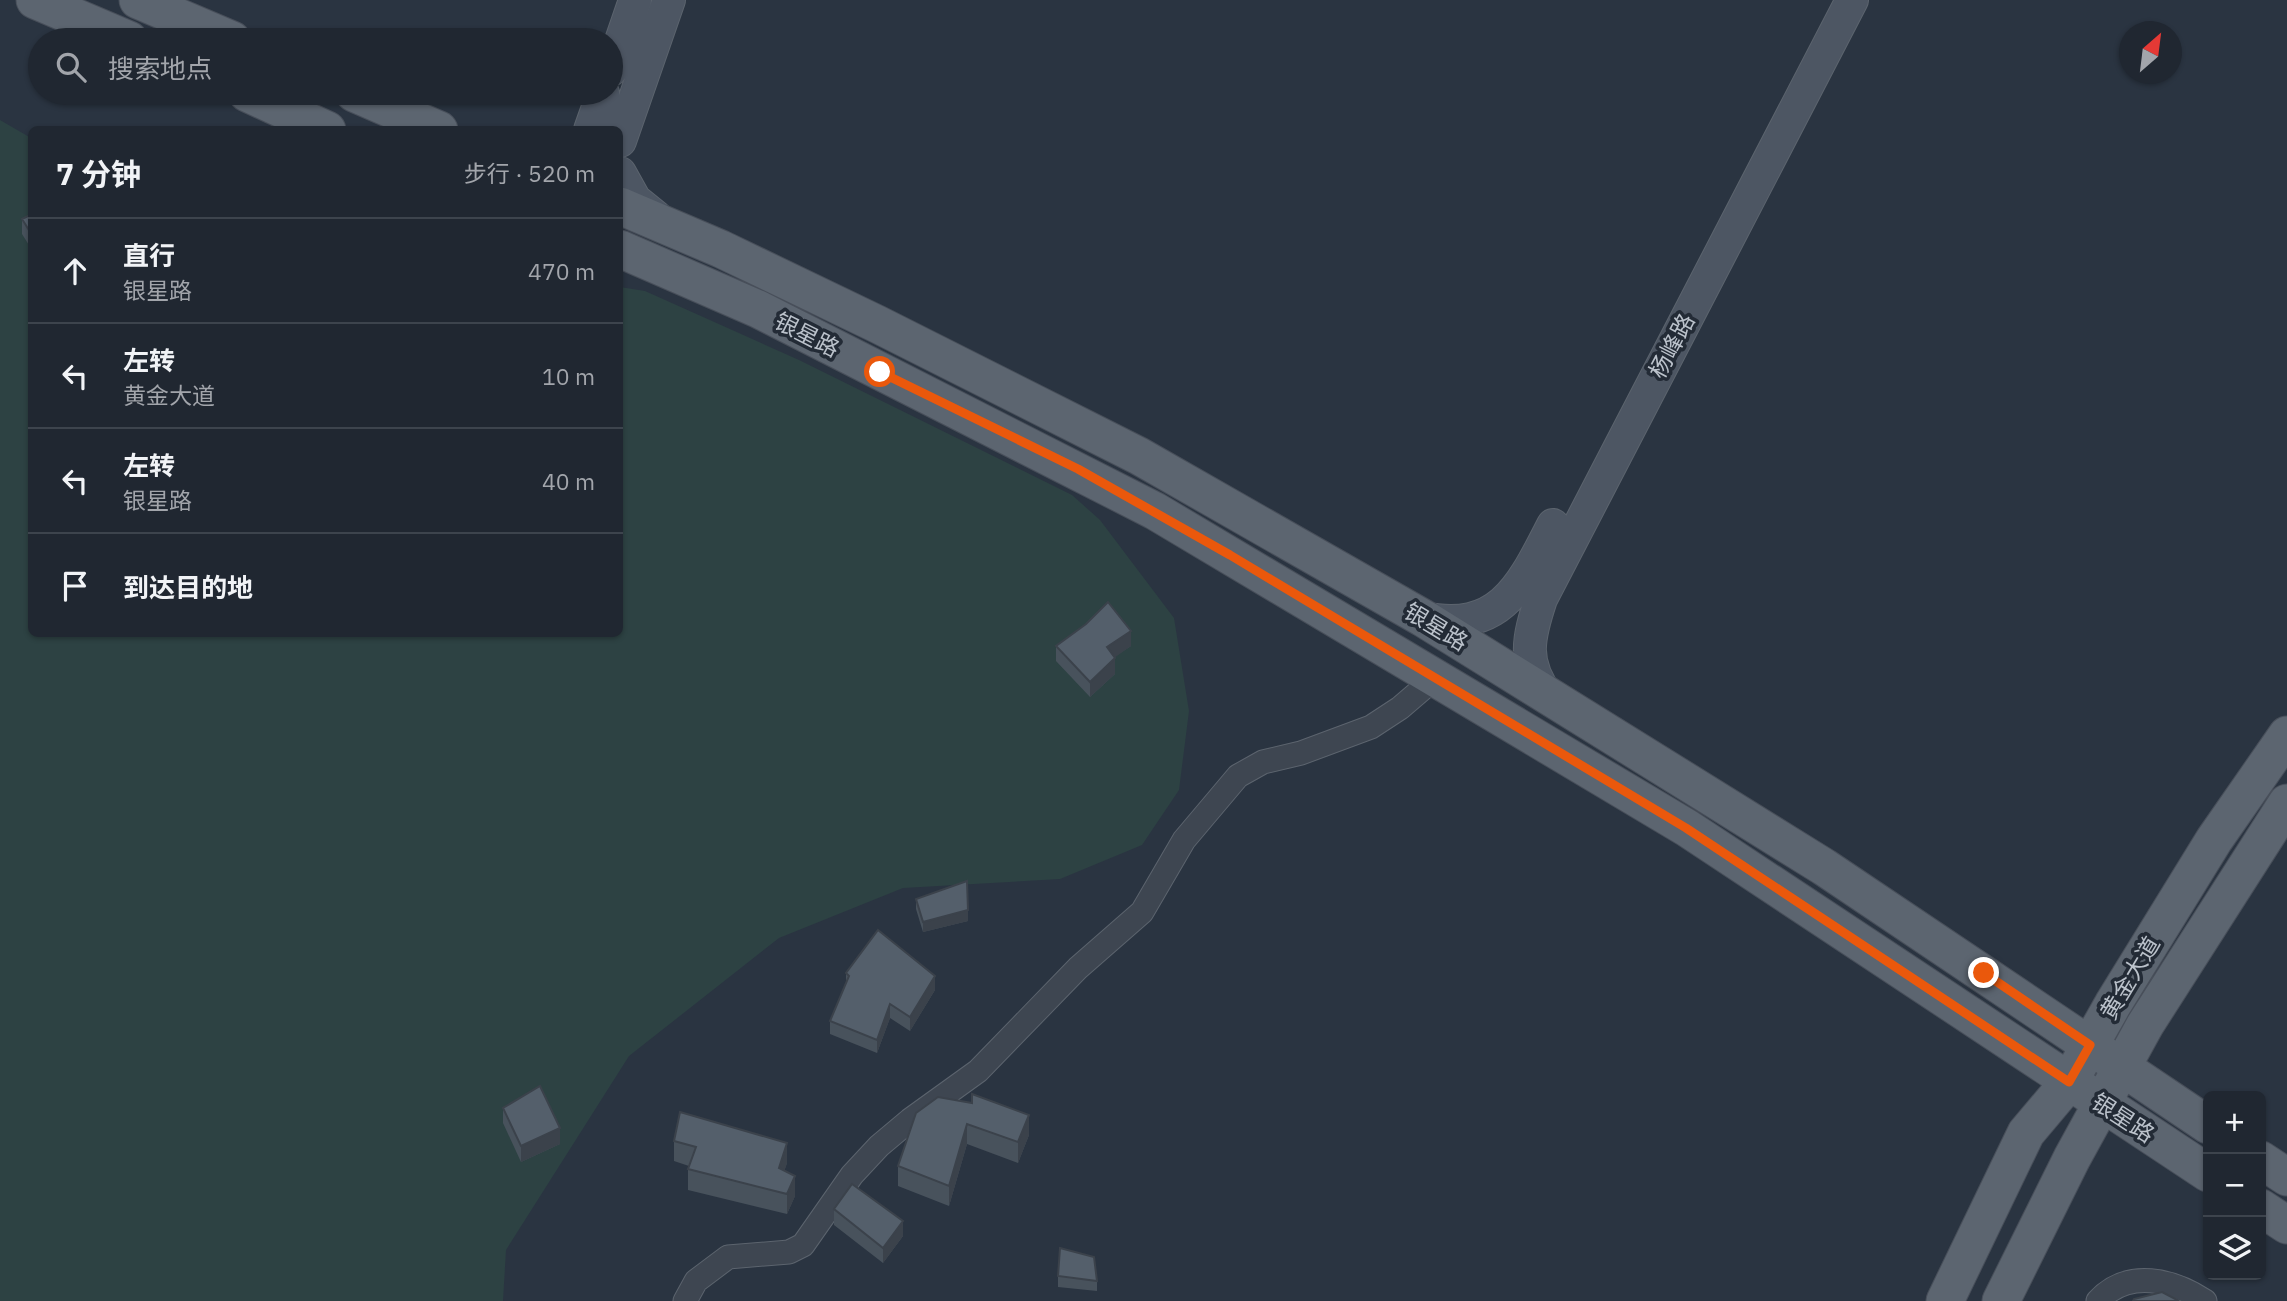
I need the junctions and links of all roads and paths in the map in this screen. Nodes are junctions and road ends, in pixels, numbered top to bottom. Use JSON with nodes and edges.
{"nodes":[{"id":1,"x":36,"y":0,"type":"edge"},
{"id":2,"x":138,"y":0,"type":"edge"},
{"id":3,"x":635,"y":0,"type":"edge"},
{"id":4,"x":669,"y":0,"type":"edge"},
{"id":5,"x":1828,"y":0,"type":"edge"},
{"id":6,"x":1852,"y":0,"type":"edge"},
{"id":7,"x":101,"y":28,"type":"edge"},
{"id":8,"x":204,"y":28,"type":"edge"},
{"id":9,"x":623,"y":35,"type":"edge"},
{"id":10,"x":273,"y":105,"type":"edge"},
{"id":11,"x":382,"y":105,"type":"edge"},
{"id":12,"x":599,"y":105,"type":"edge"},
{"id":13,"x":318,"y":126,"type":"edge"},
{"id":14,"x":430,"y":126,"type":"edge"},
{"id":15,"x":591,"y":126,"type":"edge"},
{"id":16,"x":623,"y":132,"type":"edge"},
{"id":17,"x":623,"y":178,"type":"edge"},
{"id":18,"x":623,"y":207,"type":"edge"},
{"id":19,"x":671,"y":228,"type":"junction"},
{"id":20,"x":623,"y":250,"type":"edge"},
{"id":21,"x":1423,"y":618,"type":"junction"},
{"id":22,"x":1435,"y":678,"type":"junction"},
{"id":23,"x":1548,"y":697,"type":"junction"},
{"id":24,"x":2287,"y":734,"type":"edge"},
{"id":25,"x":2287,"y":803,"type":"edge"},
{"id":26,"x":2090,"y":1045,"type":"junction"},
{"id":27,"x":2123,"y":1068,"type":"junction"},
{"id":28,"x":2069,"y":1082,"type":"junction"},
{"id":29,"x":2104,"y":1105,"type":"junction"},
{"id":30,"x":2203,"y":1122,"type":"edge"},
{"id":31,"x":2266,"y":1163,"type":"edge"},
{"id":32,"x":2203,"y":1170,"type":"edge"},
{"id":33,"x":2287,"y":1177,"type":"edge"},
{"id":34,"x":2266,"y":1211,"type":"edge"},
{"id":35,"x":2287,"y":1225,"type":"edge"},
{"id":36,"x":685,"y":1301,"type":"edge"},
{"id":37,"x":1945,"y":1301,"type":"edge"},
{"id":38,"x":2001,"y":1301,"type":"edge"},
{"id":39,"x":2098,"y":1301,"type":"edge"},
{"id":40,"x":2205,"y":1301,"type":"edge"}],
"edges":[{"from":1,"to":7,"type":"main road"},
{"from":2,"to":8,"type":"main road"},
{"from":3,"to":9,"type":"main road"},
{"from":4,"to":16,"type":"main road"},
{"from":5,"to":21,"type":"main road","name":"杨峰路"},
{"from":6,"to":23,"type":"main road","name":"杨峰路"},
{"from":10,"to":13,"type":"main road"},
{"from":11,"to":14,"type":"main road"},
{"from":12,"to":15,"type":"main road"},
{"from":17,"to":19,"type":"main road"},
{"from":18,"to":19,"type":"main road","name":"银星路"},
{"from":19,"to":21,"type":"main road","name":"银星路"},
{"from":20,"to":22,"type":"main road","name":"银星路"},
{"from":21,"to":23,"type":"main road","name":"银星路"},
{"from":22,"to":28,"type":"main road","name":"银星路"},
{"from":22,"to":36,"type":"street"},
{"from":23,"to":26,"type":"main road","name":"银星路"},
{"from":24,"to":26,"type":"main road","name":"黄金大道"},
{"from":25,"to":27,"type":"main road","name":"黄金大道"},
{"from":26,"to":27,"type":"main road","name":"银星路"},
{"from":26,"to":28,"type":"main road","name":"黄金大道"},
{"from":27,"to":29,"type":"main road","name":"黄金大道"},
{"from":27,"to":30,"type":"main road","name":"银星路"},
{"from":28,"to":29,"type":"main road","name":"银星路"},
{"from":28,"to":37,"type":"main road","name":"黄金大道"},
{"from":29,"to":32,"type":"main road","name":"银星路"},
{"from":29,"to":38,"type":"main road","name":"黄金大道"},
{"from":31,"to":33,"type":"main road"},
{"from":34,"to":35,"type":"main road"},
{"from":39,"to":40,"type":"street"}]}
